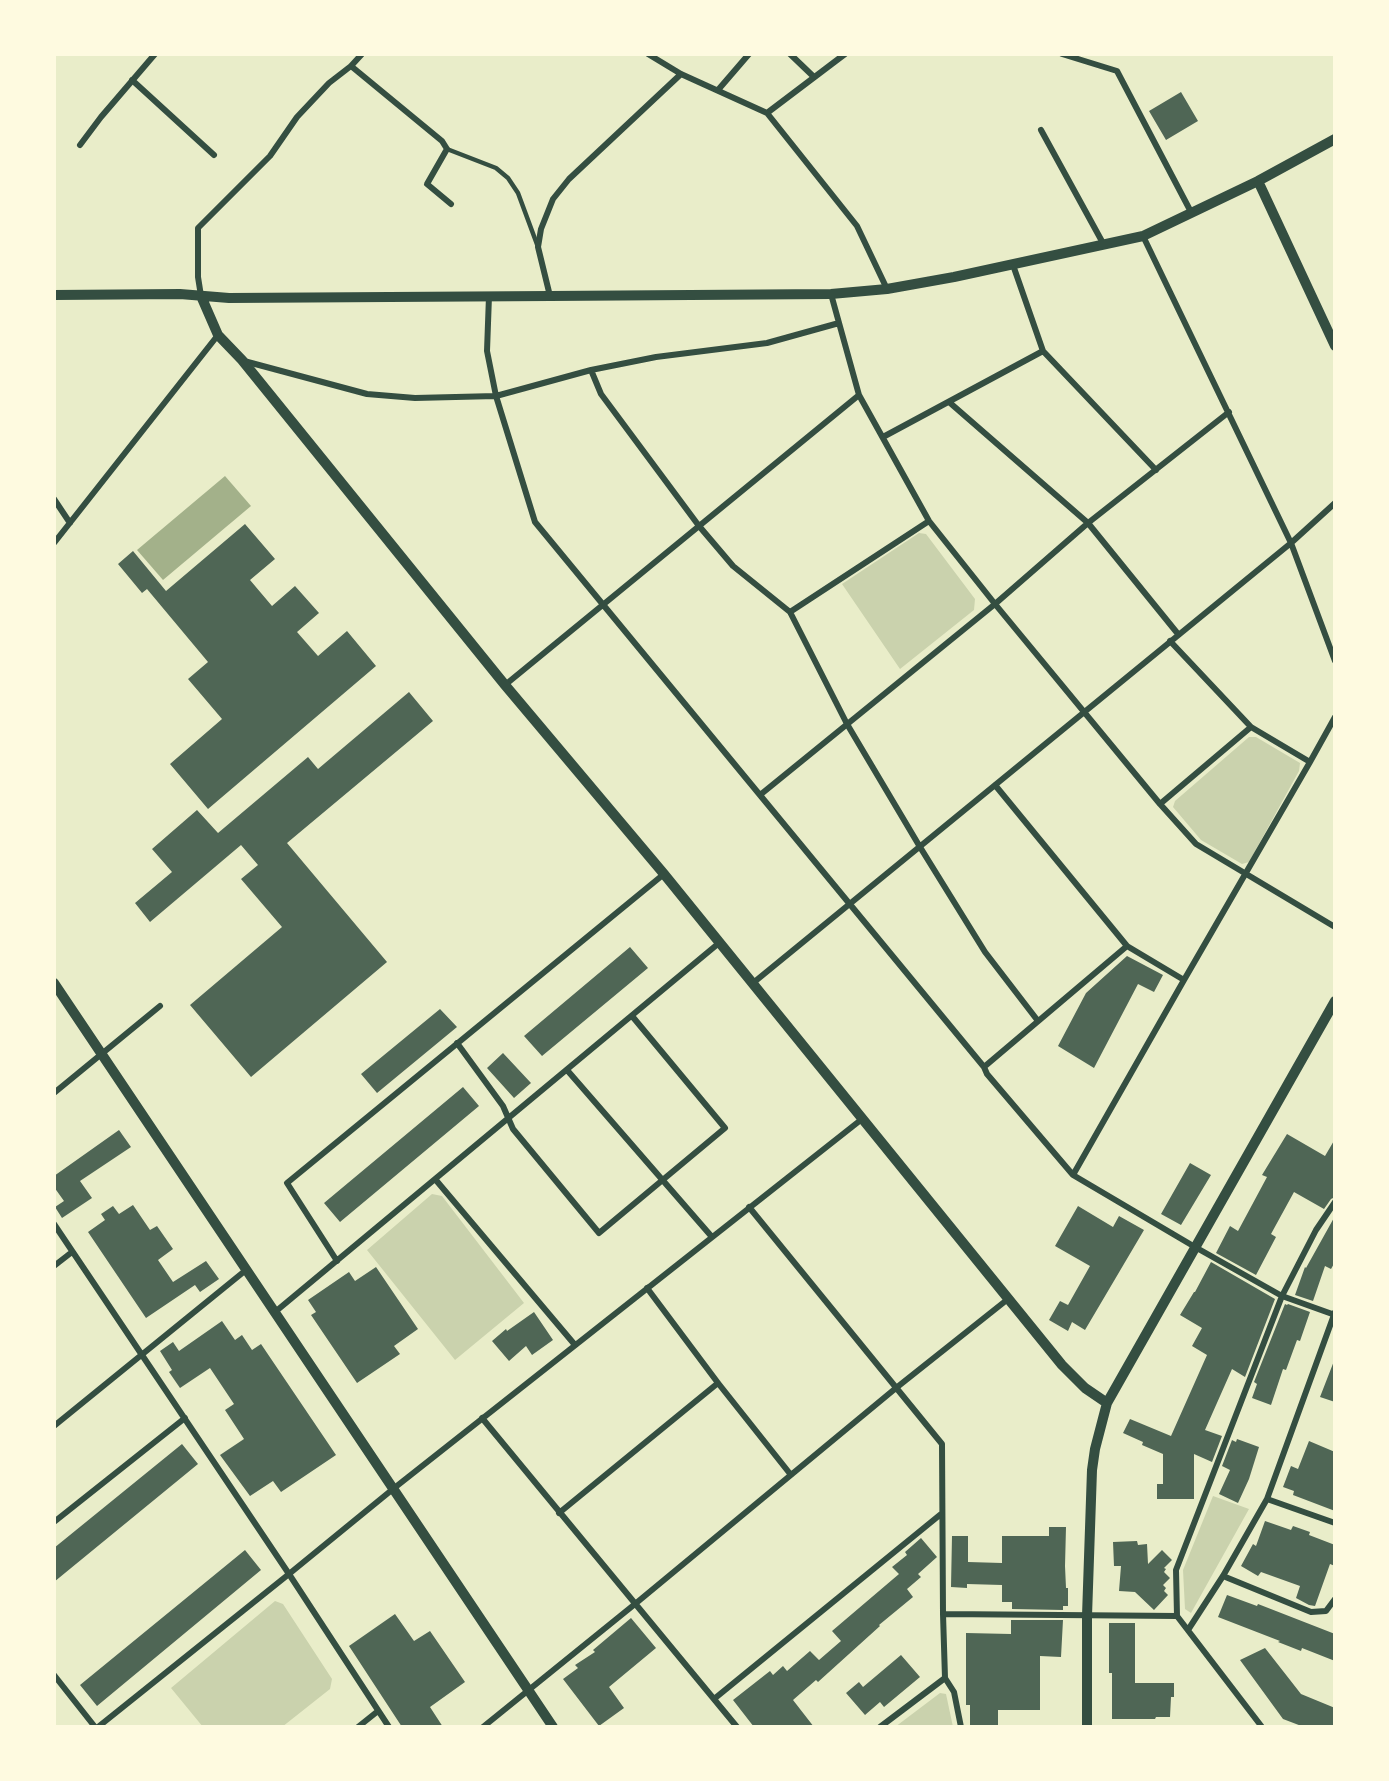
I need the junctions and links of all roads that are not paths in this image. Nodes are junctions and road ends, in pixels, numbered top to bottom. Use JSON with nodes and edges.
{"nodes":[{"id":1,"x":154,"y":54,"type":"edge"},
{"id":2,"x":362,"y":54,"type":"edge"},
{"id":3,"x":648,"y":54,"type":"edge"},
{"id":4,"x":749,"y":54,"type":"edge"},
{"id":5,"x":790,"y":54,"type":"edge"},
{"id":6,"x":845,"y":54,"type":"edge"},
{"id":7,"x":1062,"y":54,"type":"edge"},
{"id":8,"x":351,"y":66,"type":"junction"},
{"id":9,"x":681,"y":74,"type":"junction"},
{"id":10,"x":814,"y":77,"type":"junction"},
{"id":11,"x":132,"y":80,"type":"junction"},
{"id":12,"x":718,"y":90,"type":"junction"},
{"id":13,"x":767,"y":113,"type":"junction"},
{"id":14,"x":1041,"y":130,"type":"dead end"},
{"id":15,"x":1335,"y":139,"type":"edge"},
{"id":16,"x":80,"y":145,"type":"dead end"},
{"id":17,"x":447,"y":149,"type":"junction"},
{"id":18,"x":214,"y":154,"type":"dead end"},
{"id":19,"x":1258,"y":181,"type":"junction"},
{"id":20,"x":451,"y":204,"type":"dead end"},
{"id":21,"x":1191,"y":212,"type":"junction"},
{"id":22,"x":1143,"y":236,"type":"junction"},
{"id":23,"x":1104,"y":245,"type":"junction"},
{"id":24,"x":538,"y":247,"type":"junction"},
{"id":25,"x":1013,"y":265,"type":"junction"},
{"id":26,"x":887,"y":289,"type":"junction"},
{"id":27,"x":831,"y":294,"type":"junction"},
{"id":28,"x":54,"y":295,"type":"edge"},
{"id":29,"x":201,"y":296,"type":"junction"},
{"id":30,"x":489,"y":296,"type":"junction"},
{"id":31,"x":549,"y":296,"type":"junction"},
{"id":32,"x":839,"y":323,"type":"junction"},
{"id":33,"x":218,"y":335,"type":"junction"},
{"id":34,"x":1335,"y":346,"type":"edge"},
{"id":35,"x":1043,"y":351,"type":"junction"},
{"id":36,"x":242,"y":360,"type":"junction"},
{"id":37,"x":591,"y":370,"type":"junction"},
{"id":38,"x":859,"y":395,"type":"junction"},
{"id":39,"x":496,"y":396,"type":"junction"},
{"id":40,"x":949,"y":402,"type":"junction"},
{"id":41,"x":1229,"y":412,"type":"junction"},
{"id":42,"x":883,"y":437,"type":"junction"},
{"id":43,"x":1156,"y":470,"type":"junction"},
{"id":44,"x":54,"y":499,"type":"edge"},
{"id":45,"x":1335,"y":503,"type":"edge"},
{"id":46,"x":929,"y":521,"type":"junction"},
{"id":47,"x":70,"y":523,"type":"junction"},
{"id":48,"x":1088,"y":523,"type":"junction"},
{"id":49,"x":699,"y":526,"type":"junction"},
{"id":50,"x":54,"y":543,"type":"edge"},
{"id":51,"x":1291,"y":543,"type":"junction"},
{"id":52,"x":604,"y":604,"type":"junction"},
{"id":53,"x":995,"y":604,"type":"junction"},
{"id":54,"x":790,"y":612,"type":"junction"},
{"id":55,"x":1178,"y":634,"type":"junction"},
{"id":56,"x":1170,"y":641,"type":"junction"},
{"id":57,"x":1335,"y":661,"type":"edge"},
{"id":58,"x":505,"y":685,"type":"junction"},
{"id":59,"x":1085,"y":711,"type":"junction"},
{"id":60,"x":1335,"y":717,"type":"edge"},
{"id":61,"x":847,"y":724,"type":"junction"},
{"id":62,"x":1251,"y":727,"type":"junction"},
{"id":63,"x":1310,"y":762,"type":"junction"},
{"id":64,"x":995,"y":785,"type":"junction"},
{"id":65,"x":760,"y":795,"type":"junction"},
{"id":66,"x":1160,"y":804,"type":"junction"},
{"id":67,"x":920,"y":847,"type":"junction"},
{"id":68,"x":664,"y":874,"type":"junction"},
{"id":69,"x":1245,"y":874,"type":"junction"},
{"id":70,"x":849,"y":904,"type":"junction"},
{"id":71,"x":1335,"y":927,"type":"edge"},
{"id":72,"x":719,"y":943,"type":"junction"},
{"id":73,"x":1127,"y":946,"type":"junction"},
{"id":74,"x":1184,"y":980,"type":"junction"},
{"id":75,"x":753,"y":983,"type":"junction"},
{"id":76,"x":54,"y":984,"type":"edge"},
{"id":77,"x":1335,"y":1001,"type":"edge"},
{"id":78,"x":160,"y":1006,"type":"dead end"},
{"id":79,"x":632,"y":1016,"type":"junction"},
{"id":80,"x":1038,"y":1022,"type":"junction"},
{"id":81,"x":457,"y":1043,"type":"junction"},
{"id":82,"x":102,"y":1055,"type":"junction"},
{"id":83,"x":984,"y":1067,"type":"junction"},
{"id":84,"x":567,"y":1070,"type":"junction"},
{"id":85,"x":54,"y":1093,"type":"edge"},
{"id":86,"x":508,"y":1119,"type":"junction"},
{"id":87,"x":862,"y":1119,"type":"junction"},
{"id":88,"x":1073,"y":1175,"type":"junction"},
{"id":89,"x":435,"y":1179,"type":"junction"},
{"id":90,"x":662,"y":1180,"type":"junction"},
{"id":91,"x":1335,"y":1202,"type":"edge"},
{"id":92,"x":749,"y":1207,"type":"junction"},
{"id":93,"x":54,"y":1224,"type":"edge"},
{"id":94,"x":712,"y":1237,"type":"junction"},
{"id":95,"x":1195,"y":1247,"type":"junction"},
{"id":96,"x":72,"y":1252,"type":"junction"},
{"id":97,"x":337,"y":1261,"type":"junction"},
{"id":98,"x":54,"y":1266,"type":"edge"},
{"id":99,"x":246,"y":1270,"type":"junction"},
{"id":100,"x":647,"y":1288,"type":"junction"},
{"id":101,"x":1282,"y":1296,"type":"junction"},
{"id":102,"x":1008,"y":1299,"type":"junction"},
{"id":103,"x":275,"y":1312,"type":"junction"},
{"id":104,"x":1335,"y":1314,"type":"edge"},
{"id":105,"x":575,"y":1345,"type":"junction"},
{"id":106,"x":141,"y":1355,"type":"junction"},
{"id":107,"x":718,"y":1383,"type":"junction"},
{"id":108,"x":896,"y":1388,"type":"junction"},
{"id":109,"x":1107,"y":1403,"type":"junction"},
{"id":110,"x":185,"y":1418,"type":"junction"},
{"id":111,"x":482,"y":1418,"type":"junction"},
{"id":112,"x":54,"y":1426,"type":"edge"},
{"id":113,"x":791,"y":1475,"type":"junction"},
{"id":114,"x":393,"y":1489,"type":"junction"},
{"id":115,"x":1267,"y":1499,"type":"junction"},
{"id":116,"x":559,"y":1513,"type":"junction"},
{"id":117,"x":941,"y":1514,"type":"junction"},
{"id":118,"x":54,"y":1522,"type":"edge"},
{"id":119,"x":1335,"y":1523,"type":"edge"},
{"id":120,"x":289,"y":1574,"type":"junction"},
{"id":121,"x":1223,"y":1576,"type":"junction"},
{"id":122,"x":1335,"y":1599,"type":"edge"},
{"id":123,"x":635,"y":1604,"type":"junction"},
{"id":124,"x":943,"y":1614,"type":"junction"},
{"id":125,"x":1087,"y":1616,"type":"junction"},
{"id":126,"x":1177,"y":1616,"type":"junction"},
{"id":127,"x":1188,"y":1630,"type":"junction"},
{"id":128,"x":54,"y":1675,"type":"edge"},
{"id":129,"x":945,"y":1678,"type":"junction"},
{"id":130,"x":528,"y":1690,"type":"junction"},
{"id":131,"x":714,"y":1698,"type":"junction"},
{"id":132,"x":378,"y":1711,"type":"junction"},
{"id":133,"x":96,"y":1727,"type":"edge"},
{"id":134,"x":358,"y":1727,"type":"edge"},
{"id":135,"x":389,"y":1727,"type":"edge"},
{"id":136,"x":483,"y":1727,"type":"edge"},
{"id":137,"x":553,"y":1727,"type":"edge"},
{"id":138,"x":737,"y":1727,"type":"edge"},
{"id":139,"x":880,"y":1727,"type":"edge"},
{"id":140,"x":961,"y":1727,"type":"edge"},
{"id":141,"x":1087,"y":1727,"type":"edge"},
{"id":142,"x":1262,"y":1727,"type":"edge"}],
"edges":[{"from":1,"to":11,"type":"street"},
{"from":2,"to":8,"type":"street"},
{"from":3,"to":9,"type":"street"},
{"from":4,"to":12,"type":"street"},
{"from":5,"to":10,"type":"street"},
{"from":6,"to":10,"type":"street"},
{"from":7,"to":21,"type":"street"},
{"from":8,"to":17,"type":"street"},
{"from":8,"to":29,"type":"street"},
{"from":9,"to":12,"type":"street"},
{"from":9,"to":24,"type":"street"},
{"from":10,"to":13,"type":"street"},
{"from":11,"to":16,"type":"street"},
{"from":11,"to":18,"type":"street"},
{"from":12,"to":13,"type":"street"},
{"from":13,"to":26,"type":"street"},
{"from":14,"to":23,"type":"street"},
{"from":15,"to":19,"type":"street"},
{"from":17,"to":20,"type":"street"},
{"from":17,"to":24,"type":"lane"},
{"from":19,"to":21,"type":"street"},
{"from":19,"to":34,"type":"street"},
{"from":21,"to":22,"type":"street"},
{"from":22,"to":23,"type":"street"},
{"from":22,"to":41,"type":"street"},
{"from":23,"to":25,"type":"street"},
{"from":24,"to":31,"type":"street"},
{"from":25,"to":26,"type":"street"},
{"from":25,"to":35,"type":"street"},
{"from":26,"to":27,"type":"street"},
{"from":27,"to":31,"type":"street"},
{"from":27,"to":32,"type":"street"},
{"from":28,"to":29,"type":"street"},
{"from":29,"to":30,"type":"street"},
{"from":29,"to":33,"type":"street"},
{"from":30,"to":31,"type":"street"},
{"from":30,"to":39,"type":"street"},
{"from":32,"to":37,"type":"street"},
{"from":32,"to":38,"type":"street"},
{"from":33,"to":36,"type":"street"},
{"from":33,"to":47,"type":"street"},
{"from":35,"to":40,"type":"street"},
{"from":35,"to":43,"type":"street"},
{"from":36,"to":39,"type":"street"},
{"from":36,"to":58,"type":"street"},
{"from":37,"to":39,"type":"street"},
{"from":37,"to":49,"type":"street"},
{"from":38,"to":42,"type":"street"},
{"from":38,"to":49,"type":"street"},
{"from":39,"to":52,"type":"street"},
{"from":40,"to":42,"type":"street"},
{"from":40,"to":48,"type":"street"},
{"from":41,"to":43,"type":"street"},
{"from":41,"to":51,"type":"street"},
{"from":42,"to":46,"type":"street"},
{"from":43,"to":48,"type":"street"},
{"from":44,"to":47,"type":"street"},
{"from":45,"to":51,"type":"street"},
{"from":46,"to":53,"type":"street"},
{"from":46,"to":54,"type":"street"},
{"from":47,"to":50,"type":"street"},
{"from":48,"to":53,"type":"street"},
{"from":48,"to":55,"type":"street"},
{"from":49,"to":52,"type":"street"},
{"from":49,"to":54,"type":"street"},
{"from":51,"to":55,"type":"street"},
{"from":51,"to":57,"type":"street"},
{"from":52,"to":58,"type":"street"},
{"from":52,"to":65,"type":"street"},
{"from":53,"to":59,"type":"street"},
{"from":53,"to":61,"type":"street"},
{"from":54,"to":61,"type":"street"},
{"from":55,"to":56,"type":"street"},
{"from":56,"to":59,"type":"street"},
{"from":56,"to":62,"type":"street"},
{"from":58,"to":68,"type":"street"},
{"from":59,"to":64,"type":"street"},
{"from":59,"to":66,"type":"street"},
{"from":60,"to":63,"type":"street"},
{"from":61,"to":65,"type":"street"},
{"from":61,"to":67,"type":"street"},
{"from":62,"to":63,"type":"street"},
{"from":62,"to":66,"type":"street"},
{"from":63,"to":69,"type":"street"},
{"from":64,"to":67,"type":"street"},
{"from":64,"to":73,"type":"street"},
{"from":65,"to":70,"type":"street"},
{"from":66,"to":69,"type":"street"},
{"from":67,"to":70,"type":"street"},
{"from":67,"to":80,"type":"street"},
{"from":68,"to":72,"type":"street"},
{"from":68,"to":81,"type":"street"},
{"from":69,"to":71,"type":"street"},
{"from":69,"to":74,"type":"street"},
{"from":70,"to":75,"type":"street"},
{"from":70,"to":83,"type":"street"},
{"from":72,"to":75,"type":"street"},
{"from":72,"to":79,"type":"street"},
{"from":73,"to":74,"type":"street"},
{"from":73,"to":80,"type":"street"},
{"from":74,"to":88,"type":"street"},
{"from":75,"to":87,"type":"street"},
{"from":76,"to":82,"type":"street"},
{"from":77,"to":95,"type":"street"},
{"from":78,"to":82,"type":"street"},
{"from":79,"to":84,"type":"street"},
{"from":79,"to":90,"type":"street"},
{"from":80,"to":83,"type":"street"},
{"from":81,"to":86,"type":"street"},
{"from":81,"to":97,"type":"street"},
{"from":82,"to":85,"type":"street"},
{"from":82,"to":99,"type":"street"},
{"from":83,"to":88,"type":"street"},
{"from":84,"to":86,"type":"street"},
{"from":84,"to":90,"type":"street"},
{"from":86,"to":89,"type":"street"},
{"from":86,"to":90,"type":"street"},
{"from":87,"to":92,"type":"street"},
{"from":87,"to":102,"type":"street"},
{"from":88,"to":95,"type":"street"},
{"from":89,"to":97,"type":"street"},
{"from":89,"to":105,"type":"street"},
{"from":90,"to":94,"type":"street"},
{"from":91,"to":101,"type":"street"},
{"from":92,"to":94,"type":"street"},
{"from":92,"to":108,"type":"street"},
{"from":93,"to":96,"type":"street"},
{"from":94,"to":100,"type":"street"},
{"from":95,"to":101,"type":"street"},
{"from":95,"to":109,"type":"street"},
{"from":96,"to":98,"type":"street"},
{"from":96,"to":106,"type":"street"},
{"from":97,"to":103,"type":"street"},
{"from":99,"to":103,"type":"street"},
{"from":99,"to":106,"type":"street"},
{"from":100,"to":105,"type":"street"},
{"from":100,"to":107,"type":"street"},
{"from":101,"to":104,"type":"street"},
{"from":101,"to":126,"type":"street"},
{"from":102,"to":108,"type":"street"},
{"from":102,"to":109,"type":"street"},
{"from":103,"to":114,"type":"street"},
{"from":104,"to":115,"type":"street"},
{"from":105,"to":111,"type":"street"},
{"from":106,"to":110,"type":"street"},
{"from":106,"to":112,"type":"street"},
{"from":107,"to":113,"type":"street"},
{"from":107,"to":116,"type":"street"},
{"from":108,"to":113,"type":"street"},
{"from":108,"to":117,"type":"street"},
{"from":109,"to":125,"type":"street"},
{"from":110,"to":118,"type":"street"},
{"from":110,"to":120,"type":"street"},
{"from":111,"to":114,"type":"street"},
{"from":111,"to":116,"type":"street"},
{"from":113,"to":123,"type":"street"},
{"from":114,"to":120,"type":"street"},
{"from":114,"to":130,"type":"street"},
{"from":115,"to":119,"type":"street"},
{"from":115,"to":121,"type":"street"},
{"from":116,"to":123,"type":"street"},
{"from":117,"to":124,"type":"street"},
{"from":117,"to":131,"type":"street"},
{"from":120,"to":132,"type":"street"},
{"from":120,"to":133,"type":"street"},
{"from":121,"to":122,"type":"street"},
{"from":121,"to":127,"type":"street"},
{"from":123,"to":130,"type":"street"},
{"from":123,"to":131,"type":"street"},
{"from":124,"to":125,"type":"street"},
{"from":124,"to":129,"type":"street"},
{"from":125,"to":126,"type":"street"},
{"from":125,"to":141,"type":"street"},
{"from":126,"to":127,"type":"street"},
{"from":127,"to":142,"type":"street"},
{"from":128,"to":133,"type":"street"},
{"from":129,"to":139,"type":"street"},
{"from":129,"to":140,"type":"street"},
{"from":130,"to":136,"type":"street"},
{"from":130,"to":137,"type":"street"},
{"from":131,"to":138,"type":"street"},
{"from":132,"to":134,"type":"street"},
{"from":132,"to":135,"type":"street"}]}
